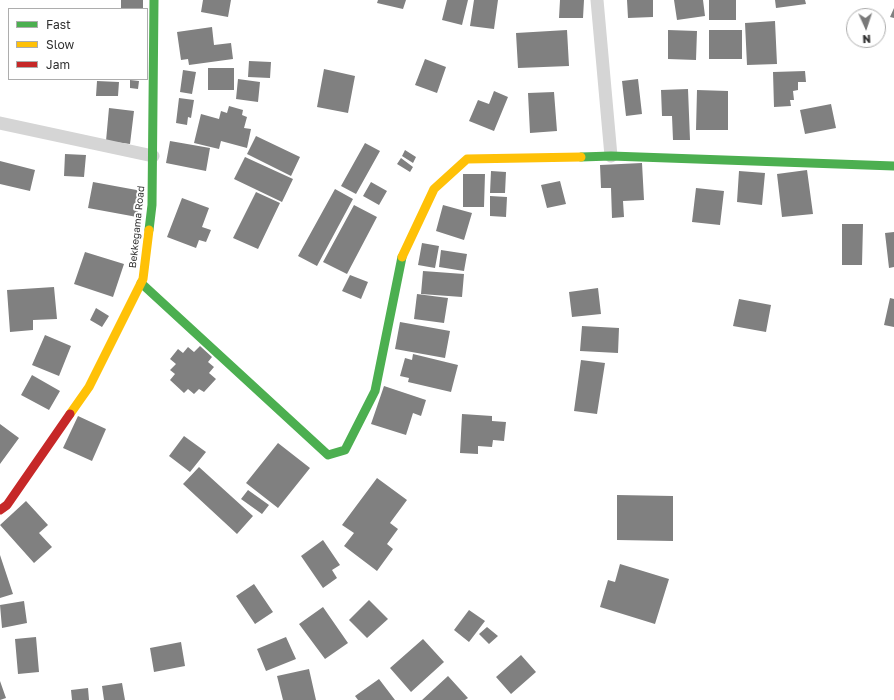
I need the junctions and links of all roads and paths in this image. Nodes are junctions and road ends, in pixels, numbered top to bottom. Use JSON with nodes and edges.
{"nodes":[{"id":1,"x":154,"y":0,"type":"edge"},
{"id":2,"x":597,"y":0,"type":"edge"},
{"id":3,"x":0,"y":123,"type":"edge"},
{"id":4,"x":153,"y":156,"type":"junction"},
{"id":5,"x":611,"y":156,"type":"junction"},
{"id":6,"x":894,"y":166,"type":"edge"},
{"id":7,"x":141,"y":283,"type":"junction"},
{"id":8,"x":0,"y":510,"type":"edge"}],
"edges":[{"from":1,"to":4,"type":"street","name":"Bekkegama Road"},
{"from":2,"to":5,"type":"street"},
{"from":3,"to":4,"type":"street"},
{"from":4,"to":7,"type":"street","name":"Bekkegama Road"},
{"from":5,"to":6,"type":"street"},
{"from":5,"to":7,"type":"street"},
{"from":7,"to":8,"type":"street","name":"Bekkegama Road"}]}
